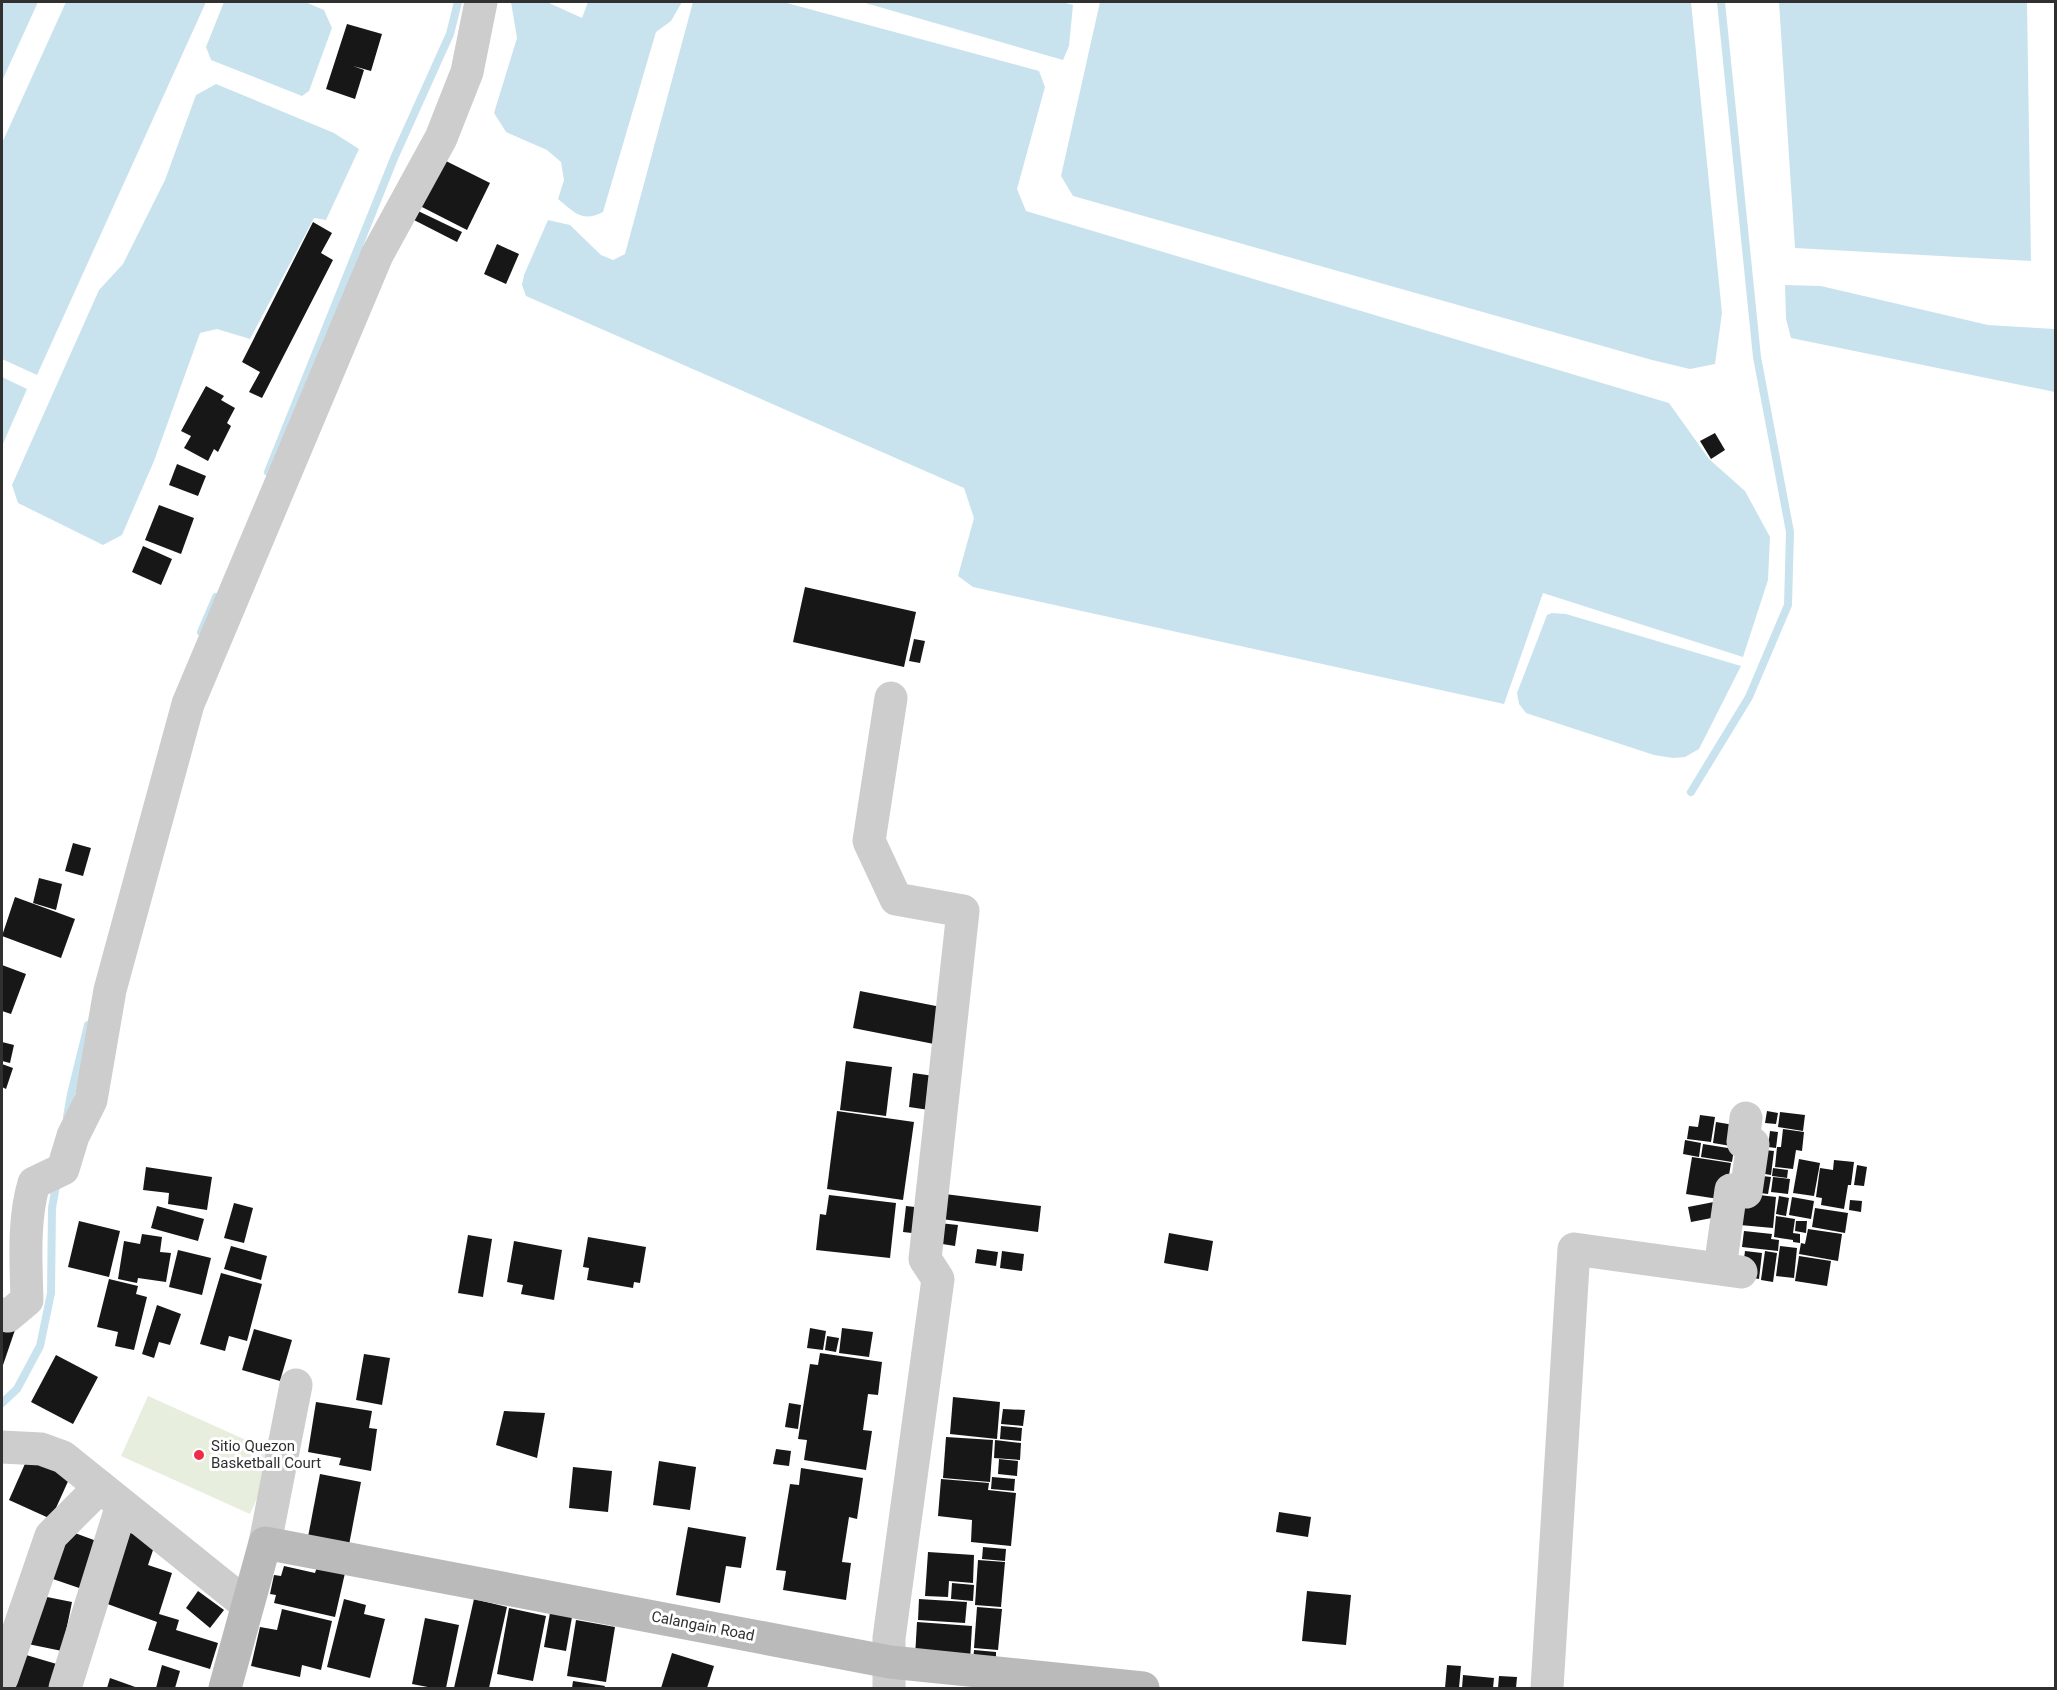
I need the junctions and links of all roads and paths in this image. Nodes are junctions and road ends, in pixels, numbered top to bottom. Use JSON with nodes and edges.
{"nodes":[{"id":1,"x":481,"y":2,"type":"edge"},
{"id":2,"x":891,"y":698,"type":"dead end"},
{"id":3,"x":1746,"y":1118,"type":"dead end"},
{"id":4,"x":2,"y":1314,"type":"edge"},
{"id":5,"x":296,"y":1385,"type":"dead end"},
{"id":6,"x":2,"y":1447,"type":"edge"},
{"id":7,"x":111,"y":1496,"type":"junction"},
{"id":8,"x":265,"y":1543,"type":"junction"},
{"id":9,"x":247,"y":1605,"type":"junction"},
{"id":10,"x":890,"y":1675,"type":"edge"},
{"id":11,"x":2,"y":1678,"type":"edge"},
{"id":12,"x":65,"y":1689,"type":"edge"},
{"id":13,"x":225,"y":1689,"type":"edge"},
{"id":14,"x":1143,"y":1689,"type":"edge"},
{"id":15,"x":1547,"y":1689,"type":"edge"}],
"edges":[{"from":1,"to":4,"type":"street"},
{"from":2,"to":10,"type":"street"},
{"from":3,"to":15,"type":"street"},
{"from":5,"to":8,"type":"street"},
{"from":6,"to":7,"type":"street"},
{"from":7,"to":9,"type":"street"},
{"from":7,"to":11,"type":"street"},
{"from":7,"to":12,"type":"street"},
{"from":8,"to":9,"type":"street"},
{"from":8,"to":10,"type":"street","name":"Calangain Road"},
{"from":9,"to":13,"type":"street"},
{"from":10,"to":14,"type":"street","name":"Calangain Road"}]}
